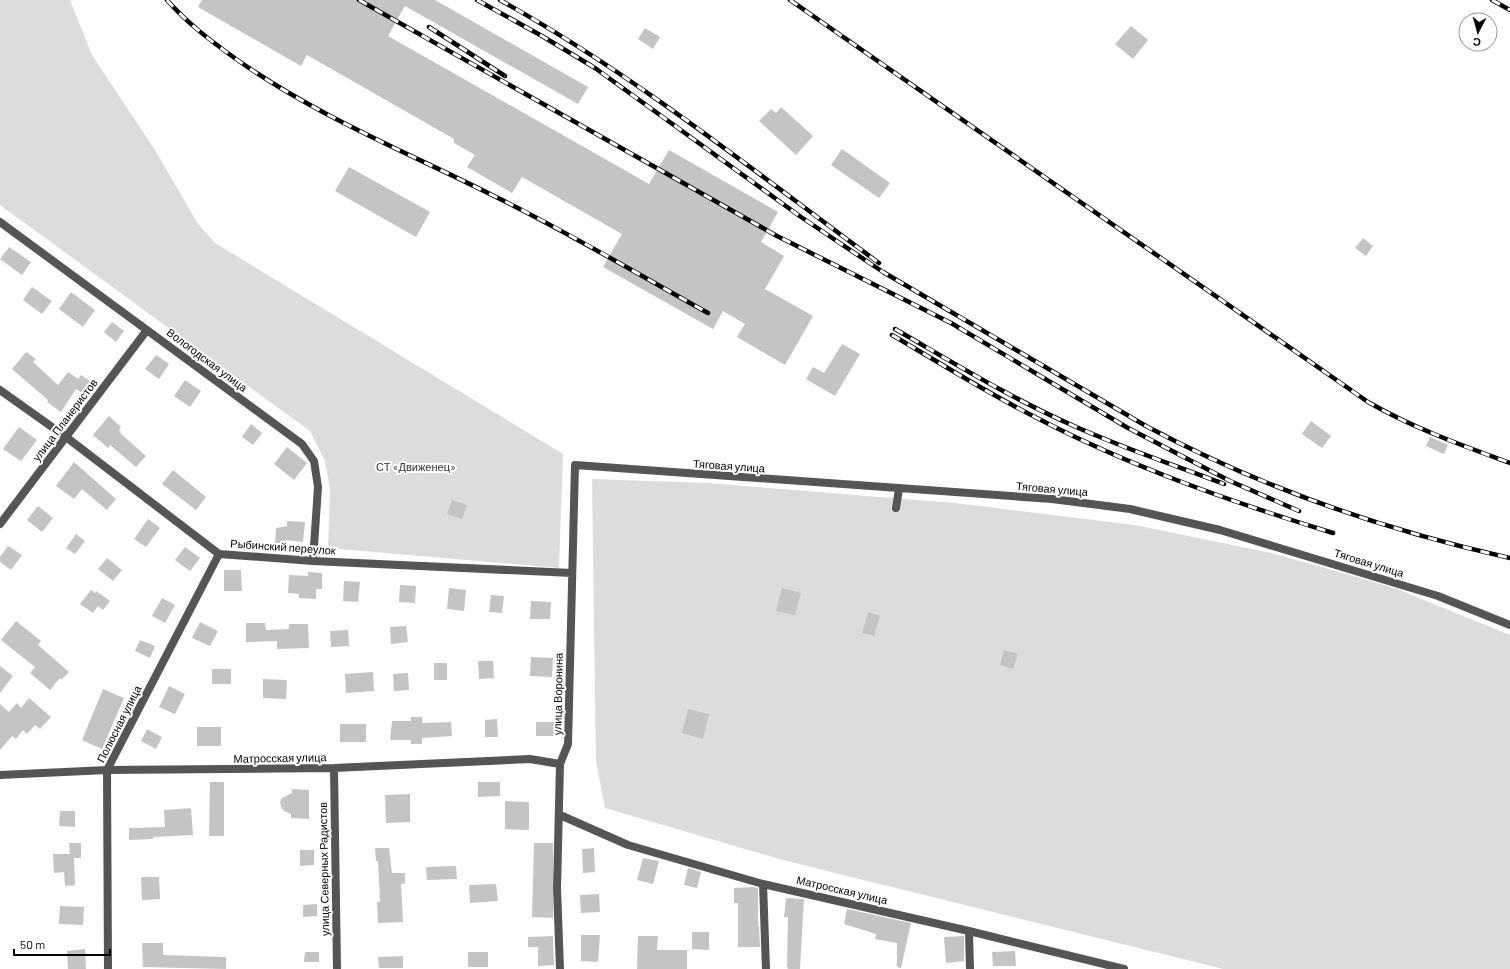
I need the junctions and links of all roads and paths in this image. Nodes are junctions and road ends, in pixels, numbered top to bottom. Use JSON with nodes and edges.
{"nodes":[{"id":1,"x":0,"y":222,"type":"edge"},
{"id":2,"x":147,"y":330,"type":"junction"},
{"id":3,"x":0,"y":390,"type":"edge"},
{"id":4,"x":66,"y":437,"type":"junction"},
{"id":5,"x":575,"y":465,"type":"joint"},
{"id":6,"x":899,"y":488,"type":"junction"},
{"id":7,"x":896,"y":508,"type":"dead end"},
{"id":8,"x":0,"y":524,"type":"edge"},
{"id":9,"x":219,"y":554,"type":"junction"},
{"id":10,"x":313,"y":561,"type":"junction"},
{"id":11,"x":572,"y":573,"type":"junction"},
{"id":12,"x":1510,"y":625,"type":"edge"},
{"id":13,"x":560,"y":764,"type":"junction"},
{"id":14,"x":334,"y":768,"type":"junction"},
{"id":15,"x":107,"y":770,"type":"junction"},
{"id":16,"x":0,"y":776,"type":"edge"},
{"id":17,"x":560,"y":815,"type":"junction"},
{"id":18,"x":763,"y":884,"type":"junction"},
{"id":19,"x":969,"y":931,"type":"junction"},
{"id":20,"x":108,"y":969,"type":"edge"},
{"id":21,"x":337,"y":969,"type":"edge"},
{"id":22,"x":560,"y":969,"type":"edge"},
{"id":23,"x":766,"y":969,"type":"edge"},
{"id":24,"x":970,"y":969,"type":"edge"},
{"id":25,"x":1124,"y":969,"type":"edge"}],
"edges":[{"from":1,"to":2,"type":"street","name":"Вологодская улица"},
{"from":2,"to":4,"type":"street","name":"улица Планеристов"},
{"from":2,"to":10,"type":"street","name":"Вологодская улица"},
{"from":3,"to":4,"type":"street","name":"Рыбинский переулок"},
{"from":4,"to":8,"type":"street","name":"улица Планеристов"},
{"from":4,"to":9,"type":"street","name":"Рыбинский переулок"},
{"from":5,"to":6,"type":"street","name":"Тяговая улица"},
{"from":5,"to":11,"type":"street","name":"улица Воронина"},
{"from":6,"to":7,"type":"street"},
{"from":6,"to":12,"type":"street","name":"Тяговая улица"},
{"from":9,"to":10,"type":"street","name":"Рыбинский переулок"},
{"from":9,"to":15,"type":"street","name":"Полюсная улица"},
{"from":10,"to":11,"type":"street","name":"Рыбинский переулок"},
{"from":11,"to":13,"type":"street","name":"улица Воронина"},
{"from":13,"to":14,"type":"street","name":"Матросская улица"},
{"from":13,"to":17,"type":"street","name":"улица Воронина"},
{"from":14,"to":15,"type":"street","name":"Матросская улица"},
{"from":14,"to":21,"type":"street","name":"улица Северных Радистов"},
{"from":15,"to":16,"type":"street","name":"Матросская улица"},
{"from":15,"to":20,"type":"street","name":"Полюсная улица"},
{"from":17,"to":18,"type":"street","name":"Матросская улица"},
{"from":17,"to":22,"type":"street","name":"улица Воронина"},
{"from":18,"to":19,"type":"street","name":"Матросская улица"},
{"from":18,"to":23,"type":"street"},
{"from":19,"to":24,"type":"street"},
{"from":19,"to":25,"type":"street","name":"Матросская улица"}]}
